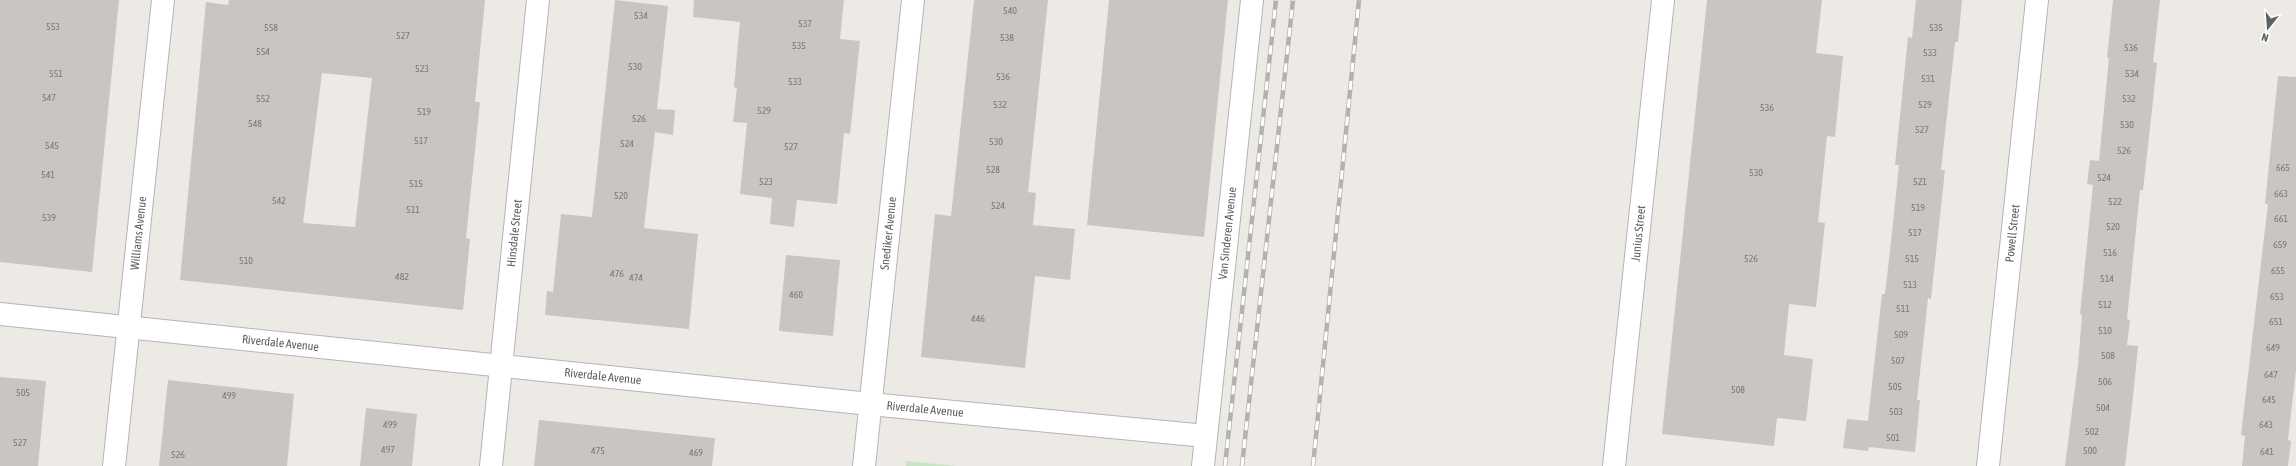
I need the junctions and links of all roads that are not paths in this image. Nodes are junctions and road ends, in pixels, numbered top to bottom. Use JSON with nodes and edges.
{"nodes":[{"id":1,"x":163,"y":0,"type":"edge"},
{"id":2,"x":538,"y":0,"type":"edge"},
{"id":3,"x":913,"y":0,"type":"edge"},
{"id":4,"x":1252,"y":0,"type":"edge"},
{"id":5,"x":1663,"y":0,"type":"edge"},
{"id":6,"x":2037,"y":0,"type":"edge"},
{"id":7,"x":0,"y":314,"type":"edge"},
{"id":8,"x":129,"y":327,"type":"junction"},
{"id":9,"x":500,"y":365,"type":"junction"},
{"id":10,"x":870,"y":404,"type":"junction"},
{"id":11,"x":1206,"y":436,"type":"junction"},
{"id":12,"x":114,"y":466,"type":"edge"},
{"id":13,"x":491,"y":466,"type":"edge"},
{"id":14,"x":864,"y":466,"type":"edge"},
{"id":15,"x":1203,"y":466,"type":"edge"},
{"id":16,"x":1614,"y":466,"type":"edge"},
{"id":17,"x":1988,"y":466,"type":"edge"}],
"edges":[{"from":1,"to":8,"type":"street","name":"Williams Avenue"},
{"from":2,"to":9,"type":"street","name":"Hinsdale Street"},
{"from":3,"to":10,"type":"street","name":"Snediker Avenue"},
{"from":4,"to":11,"type":"street","name":"Van Sinderen Avenue"},
{"from":5,"to":16,"type":"street","name":"Junius Street"},
{"from":6,"to":17,"type":"street","name":"Powell Street"},
{"from":7,"to":8,"type":"street","name":"Riverdale Avenue"},
{"from":8,"to":9,"type":"street","name":"Riverdale Avenue"},
{"from":8,"to":12,"type":"street","name":"Williams Avenue"},
{"from":9,"to":10,"type":"street","name":"Riverdale Avenue"},
{"from":9,"to":13,"type":"street","name":"Hinsdale Street"},
{"from":10,"to":11,"type":"street","name":"Riverdale Avenue"},
{"from":10,"to":14,"type":"street","name":"Snediker Avenue"},
{"from":11,"to":15,"type":"street","name":"Van Sinderen Avenue"}]}
